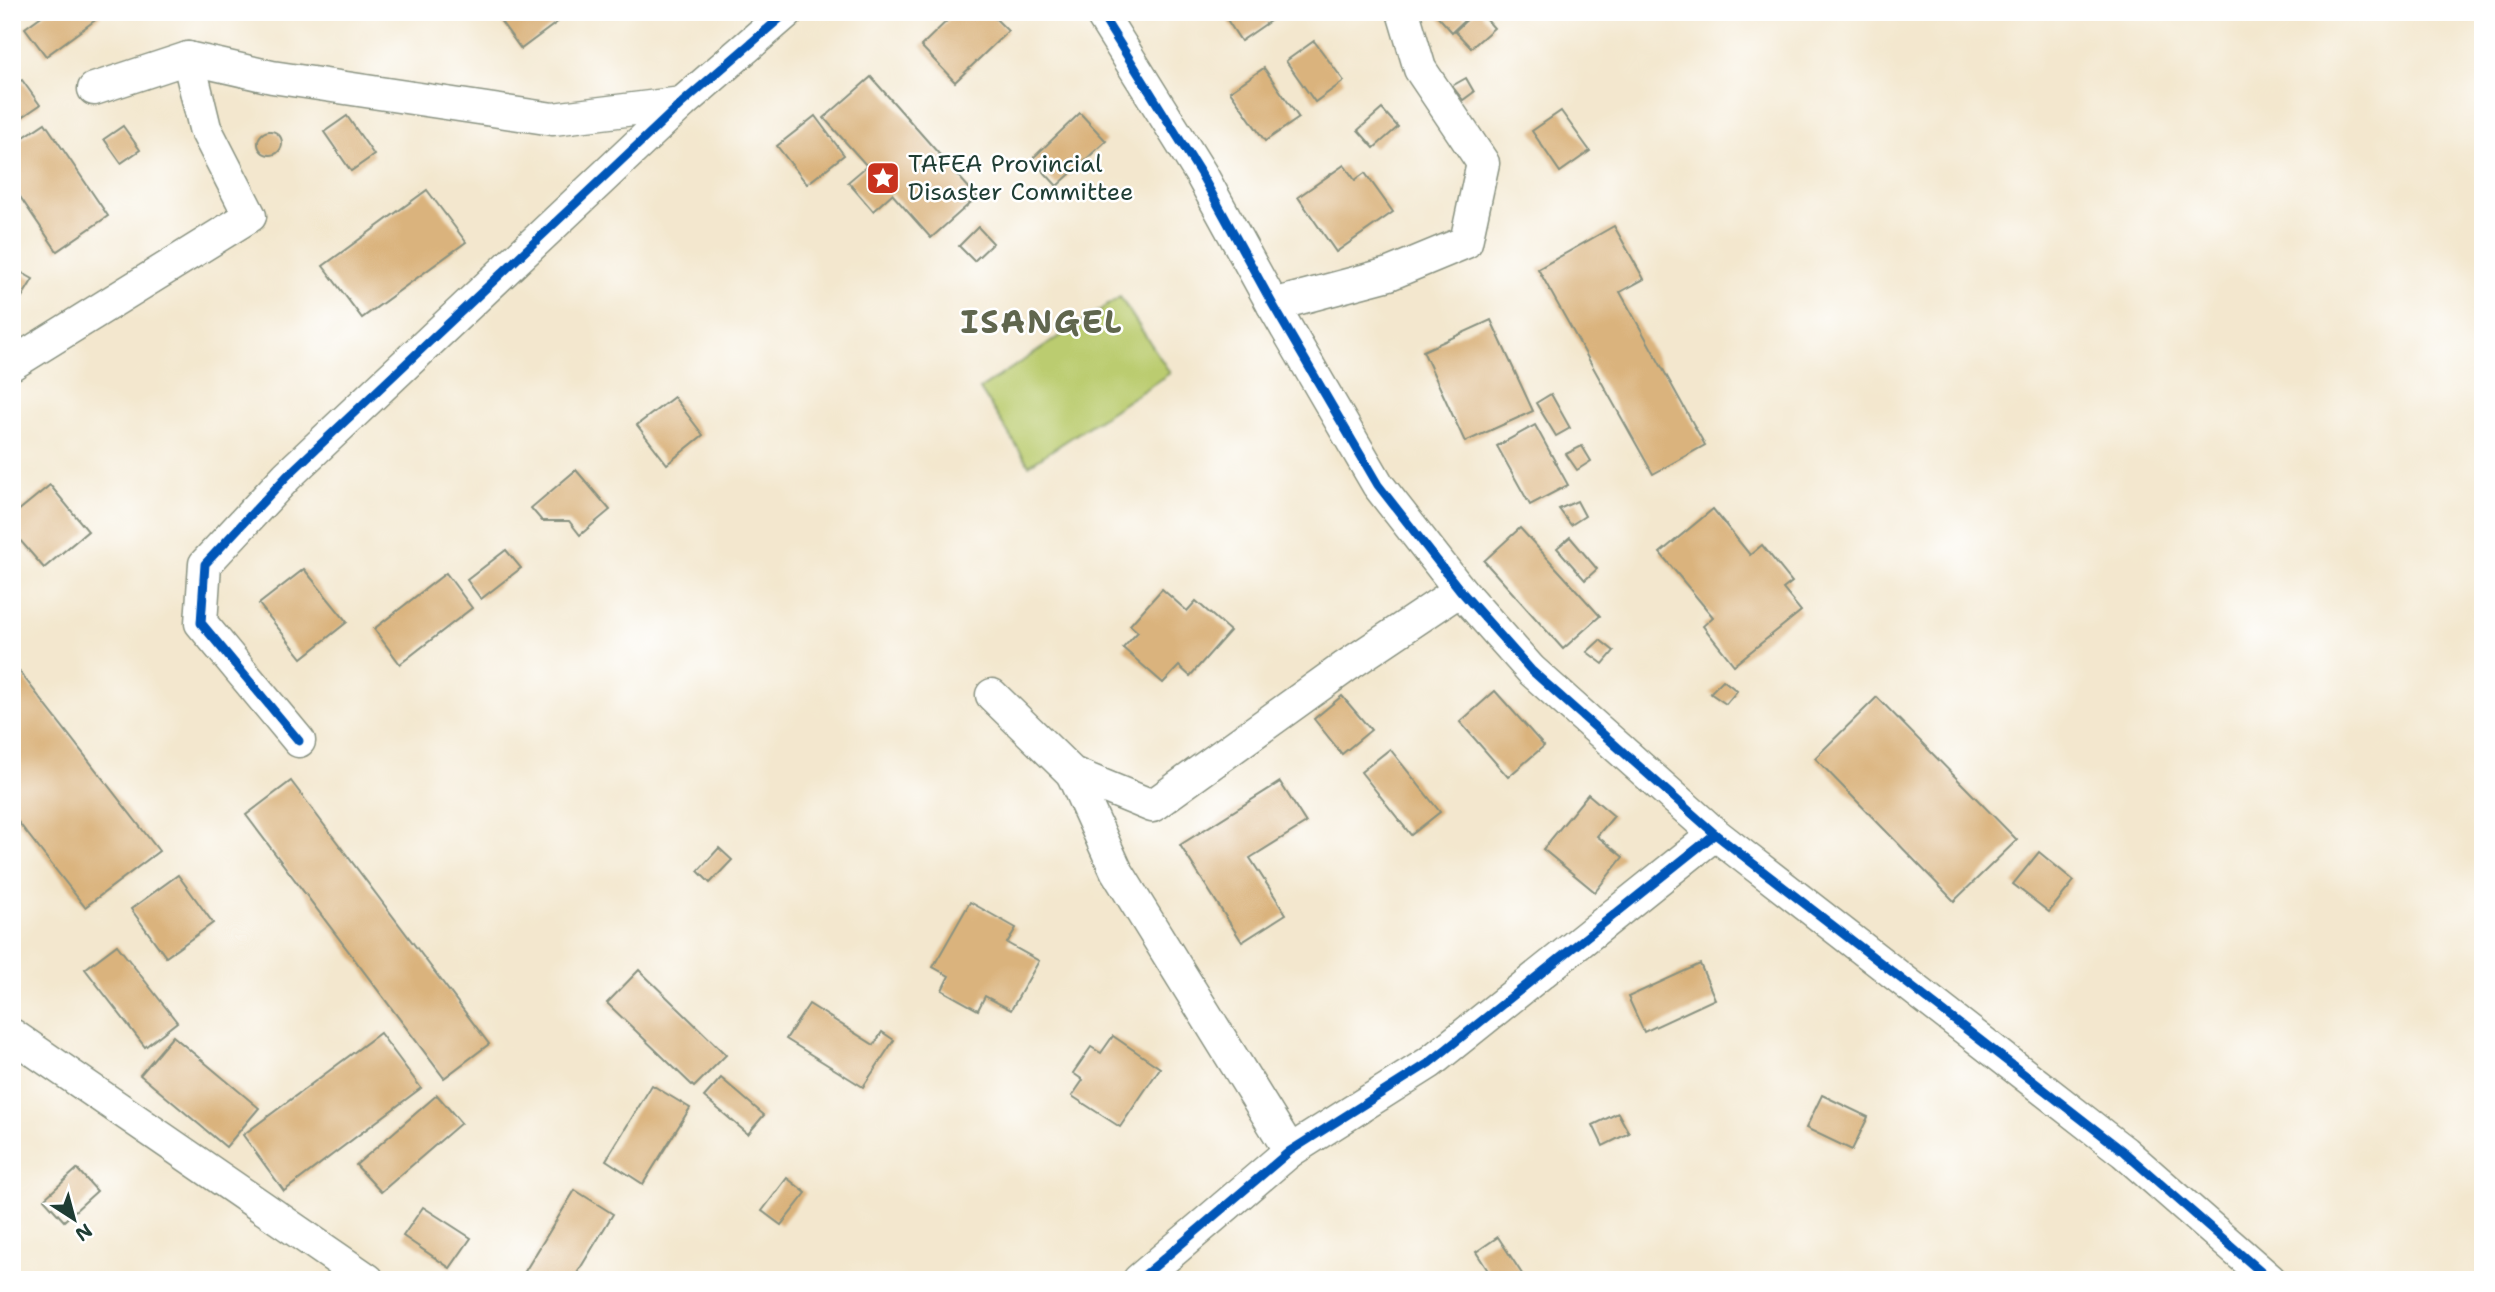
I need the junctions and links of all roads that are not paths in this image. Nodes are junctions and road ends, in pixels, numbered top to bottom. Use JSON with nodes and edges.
{"nodes":[{"id":1,"x":787,"y":12,"type":"edge"},
{"id":2,"x":1100,"y":12,"type":"edge"},
{"id":3,"x":1403,"y":12,"type":"edge"},
{"id":4,"x":188,"y":58,"type":"junction"},
{"id":5,"x":94,"y":89,"type":"dead end"},
{"id":6,"x":682,"y":103,"type":"junction"},
{"id":7,"x":1272,"y":304,"type":"junction"},
{"id":8,"x":12,"y":364,"type":"edge"},
{"id":9,"x":1460,"y":590,"type":"junction"},
{"id":10,"x":992,"y":695,"type":"dead end"},
{"id":11,"x":299,"y":741,"type":"dead end"},
{"id":12,"x":1072,"y":773,"type":"junction"},
{"id":13,"x":1715,"y":834,"type":"junction"},
{"id":14,"x":12,"y":1035,"type":"edge"},
{"id":15,"x":1290,"y":1151,"type":"junction"},
{"id":16,"x":368,"y":1280,"type":"edge"},
{"id":17,"x":1139,"y":1280,"type":"edge"},
{"id":18,"x":2270,"y":1280,"type":"edge"}],
"edges":[{"from":1,"to":6,"type":"street"},
{"from":2,"to":7,"type":"street"},
{"from":3,"to":7,"type":"street"},
{"from":4,"to":5,"type":"street"},
{"from":4,"to":6,"type":"street"},
{"from":4,"to":8,"type":"street"},
{"from":6,"to":11,"type":"street"},
{"from":7,"to":9,"type":"street"},
{"from":9,"to":12,"type":"street"},
{"from":9,"to":13,"type":"street"},
{"from":10,"to":12,"type":"street"},
{"from":12,"to":15,"type":"street"},
{"from":13,"to":15,"type":"street"},
{"from":13,"to":18,"type":"street"},
{"from":14,"to":16,"type":"street"},
{"from":15,"to":17,"type":"street"}]}
